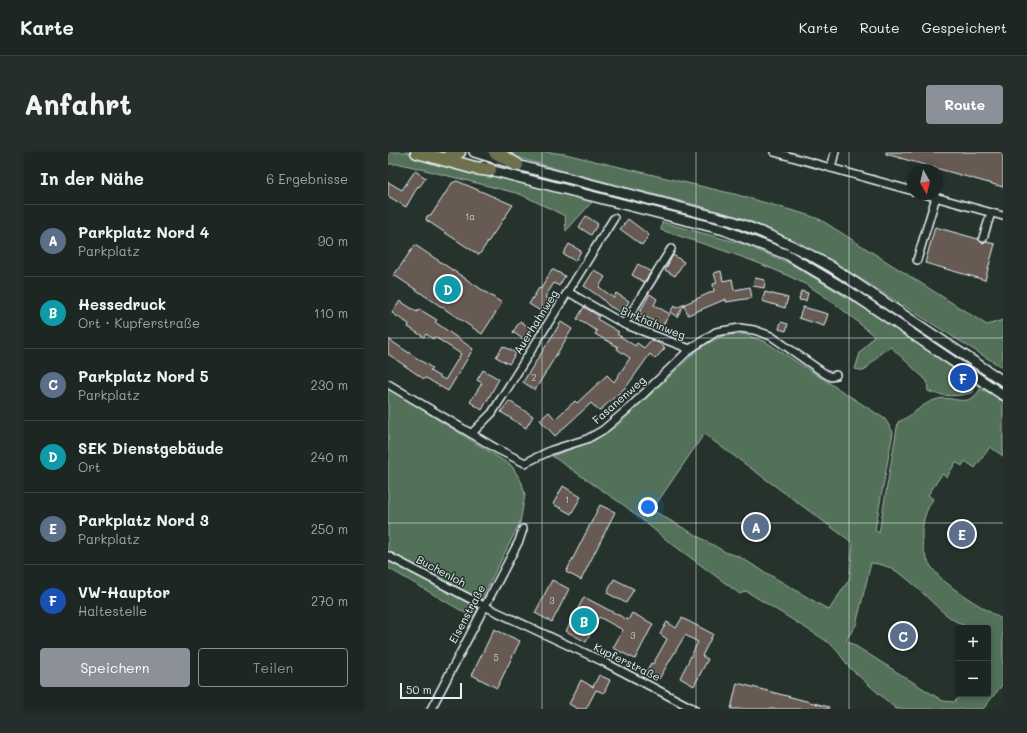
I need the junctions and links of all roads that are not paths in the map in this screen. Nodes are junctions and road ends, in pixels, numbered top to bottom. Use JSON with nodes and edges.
{"nodes":[{"id":1,"x":417,"y":152,"type":"edge"},
{"id":2,"x":433,"y":152,"type":"edge"},
{"id":3,"x":474,"y":152,"type":"edge"},
{"id":4,"x":495,"y":152,"type":"edge"},
{"id":5,"x":774,"y":152,"type":"edge"},
{"id":6,"x":835,"y":152,"type":"edge"},
{"id":7,"x":454,"y":154,"type":"edge"},
{"id":8,"x":517,"y":165,"type":"junction"},
{"id":9,"x":831,"y":168,"type":"junction"},
{"id":10,"x":490,"y":170,"type":"junction"},
{"id":11,"x":907,"y":189,"type":"edge"},
{"id":12,"x":943,"y":199,"type":"edge"},
{"id":13,"x":935,"y":200,"type":"edge"},
{"id":14,"x":991,"y":212,"type":"junction"},
{"id":15,"x":1003,"y":216,"type":"edge"},
{"id":16,"x":614,"y":218,"type":"dead end"},
{"id":17,"x":983,"y":238,"type":"dead end"},
{"id":18,"x":672,"y":249,"type":"dead end"},
{"id":19,"x":917,"y":260,"type":"dead end"},
{"id":20,"x":568,"y":292,"type":"junction"},
{"id":21,"x":624,"y":324,"type":"junction"},
{"id":22,"x":690,"y":349,"type":"junction"},
{"id":23,"x":836,"y":375,"type":"dead end"},
{"id":24,"x":1003,"y":381,"type":"edge"},
{"id":25,"x":388,"y":384,"type":"edge"},
{"id":26,"x":1003,"y":395,"type":"edge"},
{"id":27,"x":472,"y":433,"type":"junction"},
{"id":28,"x":523,"y":529,"type":"dead end"},
{"id":29,"x":388,"y":556,"type":"edge"},
{"id":30,"x":484,"y":606,"type":"junction"},
{"id":31,"x":431,"y":709,"type":"edge"},
{"id":32,"x":694,"y":709,"type":"edge"}],
"edges":[{"from":1,"to":10,"type":"highway"},
{"from":2,"to":7,"type":"main road"},
{"from":3,"to":8,"type":"main road"},
{"from":4,"to":8,"type":"highway"},
{"from":5,"to":9,"type":"street"},
{"from":6,"to":9,"type":"street"},
{"from":7,"to":10,"type":"main road"},
{"from":8,"to":24,"type":"main road"},
{"from":9,"to":11,"type":"street"},
{"from":10,"to":26,"type":"main road"},
{"from":12,"to":14,"type":"street"},
{"from":13,"to":19,"type":"street"},
{"from":14,"to":15,"type":"street"},
{"from":14,"to":17,"type":"street"},
{"from":16,"to":20,"type":"street","name":"Auerhahnweg"},
{"from":18,"to":21,"type":"street"},
{"from":20,"to":21,"type":"street","name":"Birkhahnweg"},
{"from":20,"to":27,"type":"street","name":"Auerhahnweg"},
{"from":21,"to":22,"type":"street","name":"Birkhahnweg"},
{"from":22,"to":23,"type":"street","name":"Fasanenweg"},
{"from":22,"to":27,"type":"street","name":"Fasanenweg"},
{"from":25,"to":27,"type":"street","name":"Fasanenweg"},
{"from":28,"to":30,"type":"street","name":"Eisenstraße"},
{"from":29,"to":30,"type":"street","name":"Buchenloh"},
{"from":30,"to":31,"type":"street","name":"Eisenstraße"},
{"from":30,"to":32,"type":"street","name":"Kupferstraße"}]}
